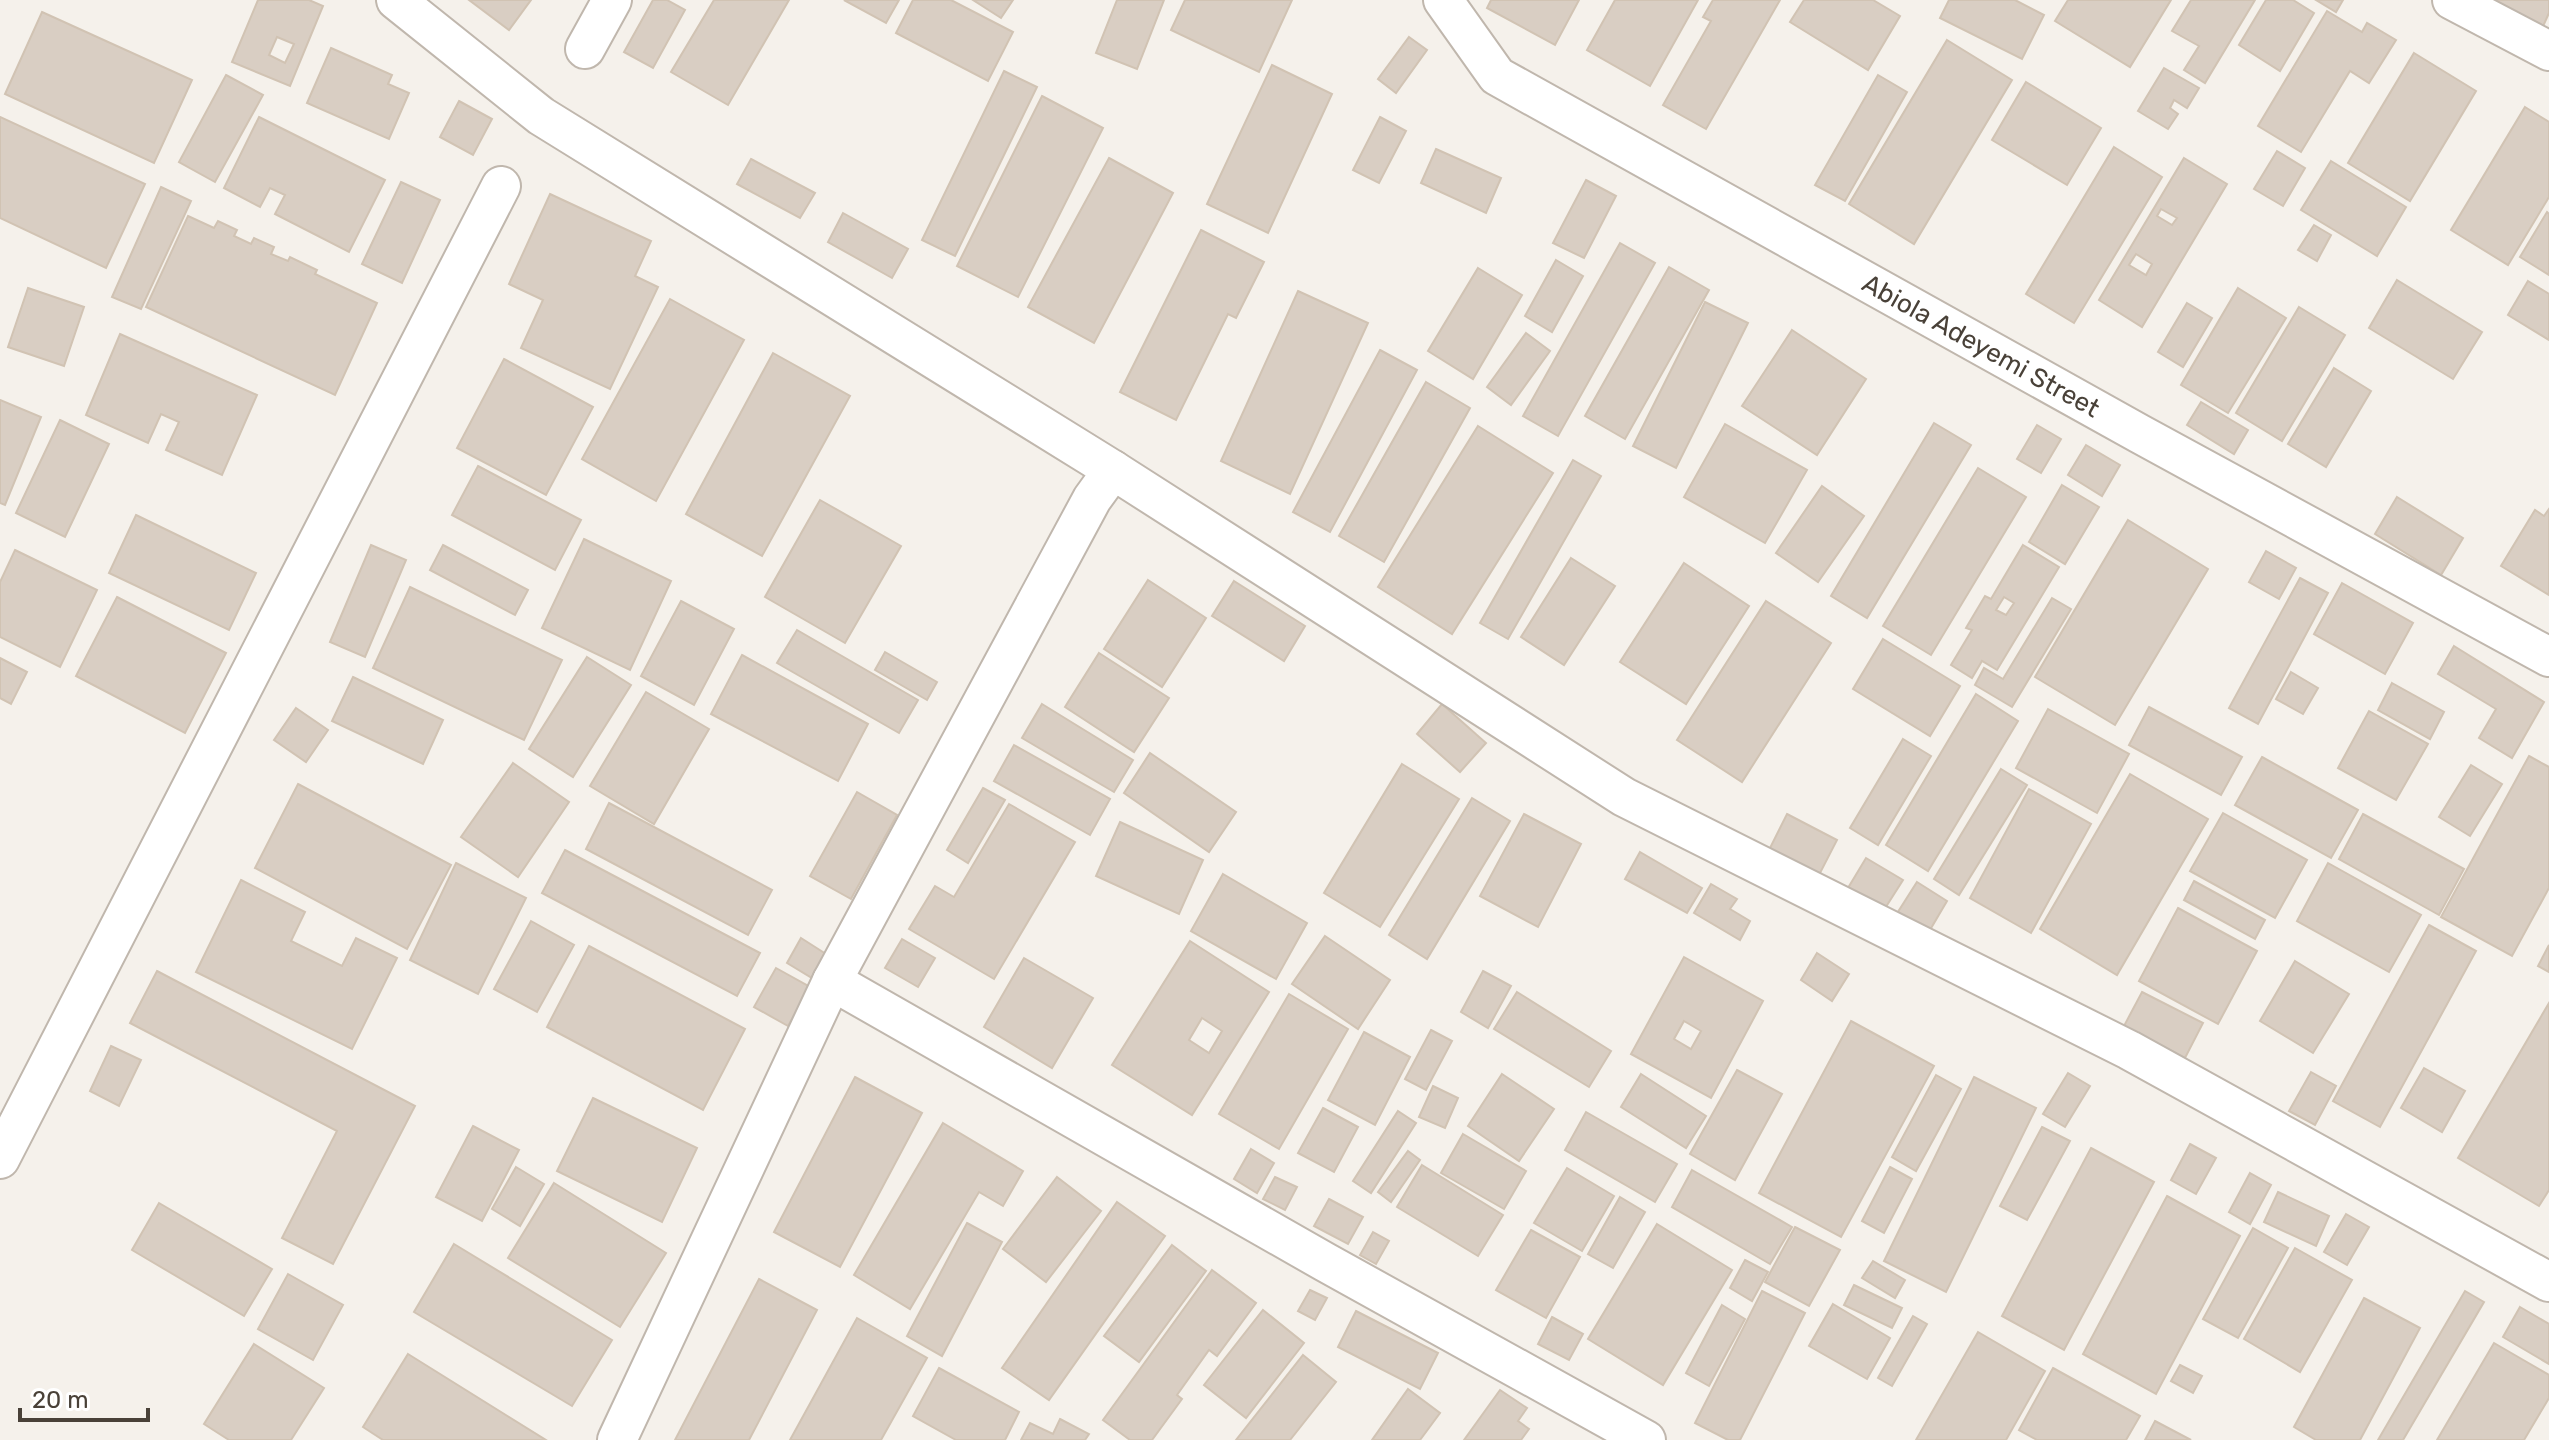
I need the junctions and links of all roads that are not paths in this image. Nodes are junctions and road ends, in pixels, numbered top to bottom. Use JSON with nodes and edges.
{"nodes":[{"id":1,"x":396,"y":0,"type":"edge"},
{"id":2,"x":612,"y":0,"type":"edge"},
{"id":3,"x":1443,"y":0,"type":"edge"},
{"id":4,"x":2452,"y":0,"type":"edge"},
{"id":5,"x":585,"y":49,"type":"dead end"},
{"id":6,"x":2549,"y":51,"type":"edge"},
{"id":7,"x":501,"y":186,"type":"dead end"},
{"id":8,"x":1113,"y":470,"type":"junction"},
{"id":9,"x":2549,"y":657,"type":"edge"},
{"id":10,"x":832,"y":981,"type":"junction"},
{"id":11,"x":0,"y":1159,"type":"edge"},
{"id":12,"x":2549,"y":1282,"type":"edge"},
{"id":13,"x":617,"y":1440,"type":"edge"},
{"id":14,"x":1646,"y":1440,"type":"edge"}],
"edges":[{"from":1,"to":8,"type":"street"},
{"from":2,"to":5,"type":"street"},
{"from":3,"to":9,"type":"street","name":"Abiola Adeyemi Street"},
{"from":4,"to":6,"type":"street"},
{"from":7,"to":11,"type":"street"},
{"from":8,"to":10,"type":"street"},
{"from":8,"to":12,"type":"street"},
{"from":10,"to":13,"type":"street"},
{"from":10,"to":14,"type":"street"}]}
